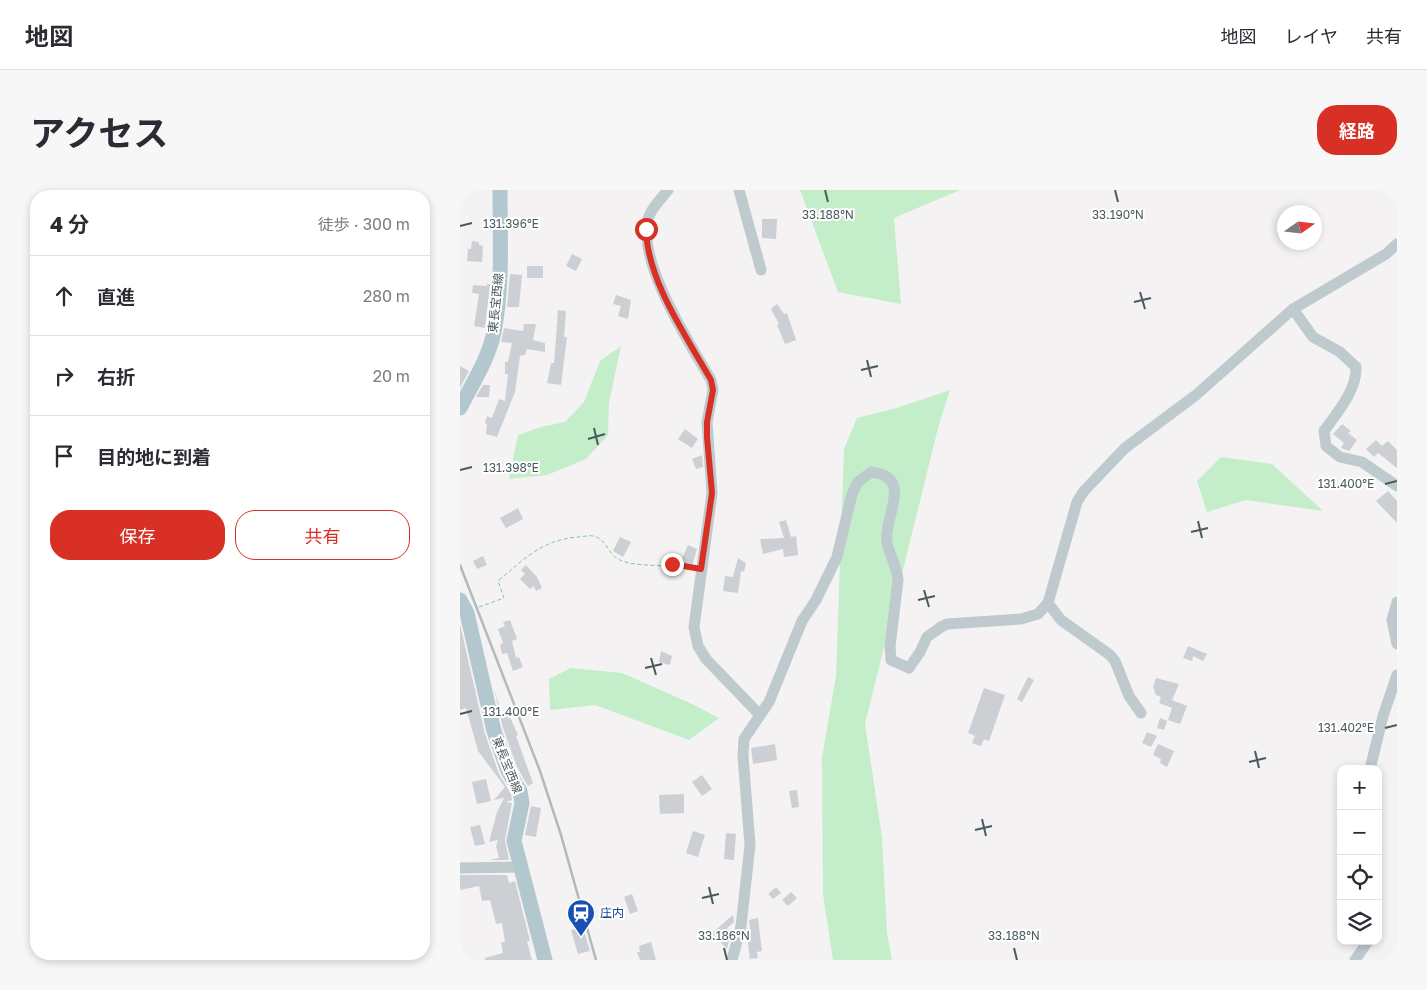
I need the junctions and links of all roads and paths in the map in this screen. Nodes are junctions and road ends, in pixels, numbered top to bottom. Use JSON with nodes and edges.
{"nodes":[{"id":1,"x":500,"y":190,"type":"edge"},
{"id":2,"x":668,"y":190,"type":"edge"},
{"id":3,"x":740,"y":190,"type":"edge"},
{"id":4,"x":1397,"y":244,"type":"edge"},
{"id":5,"x":1392,"y":254,"type":"edge"},
{"id":6,"x":761,"y":270,"type":"dead end"},
{"id":7,"x":1293,"y":309,"type":"junction"},
{"id":8,"x":460,"y":408,"type":"edge"},
{"id":9,"x":1397,"y":486,"type":"edge"},
{"id":10,"x":701,"y":569,"type":"junction"},
{"id":11,"x":1397,"y":602,"type":"edge"},
{"id":12,"x":1048,"y":603,"type":"junction"},
{"id":13,"x":462,"y":604,"type":"edge"},
{"id":14,"x":1397,"y":644,"type":"edge"},
{"id":15,"x":1397,"y":675,"type":"edge"},
{"id":16,"x":1141,"y":713,"type":"dead end"},
{"id":17,"x":759,"y":714,"type":"junction"},
{"id":18,"x":1371,"y":765,"type":"edge"},
{"id":19,"x":520,"y":867,"type":"junction"},
{"id":20,"x":460,"y":868,"type":"edge"},
{"id":21,"x":1365,"y":945,"type":"edge"},
{"id":22,"x":545,"y":960,"type":"edge"},
{"id":23,"x":732,"y":960,"type":"edge"},
{"id":24,"x":1355,"y":960,"type":"edge"}],
"edges":[{"from":1,"to":8,"type":"main road","name":"東長宝西線"},
{"from":2,"to":10,"type":"street"},
{"from":3,"to":6,"type":"street"},
{"from":4,"to":5,"type":"street"},
{"from":5,"to":7,"type":"street"},
{"from":7,"to":9,"type":"street"},
{"from":7,"to":12,"type":"street"},
{"from":10,"to":13,"type":"path"},
{"from":10,"to":17,"type":"street"},
{"from":11,"to":14,"type":"street"},
{"from":12,"to":16,"type":"street"},
{"from":12,"to":17,"type":"street"},
{"from":13,"to":19,"type":"main road","name":"東長宝西線"},
{"from":15,"to":18,"type":"street"},
{"from":17,"to":23,"type":"street"},
{"from":19,"to":20,"type":"street"},
{"from":19,"to":22,"type":"main road","name":"東長宝西線"},
{"from":21,"to":24,"type":"street"}]}
